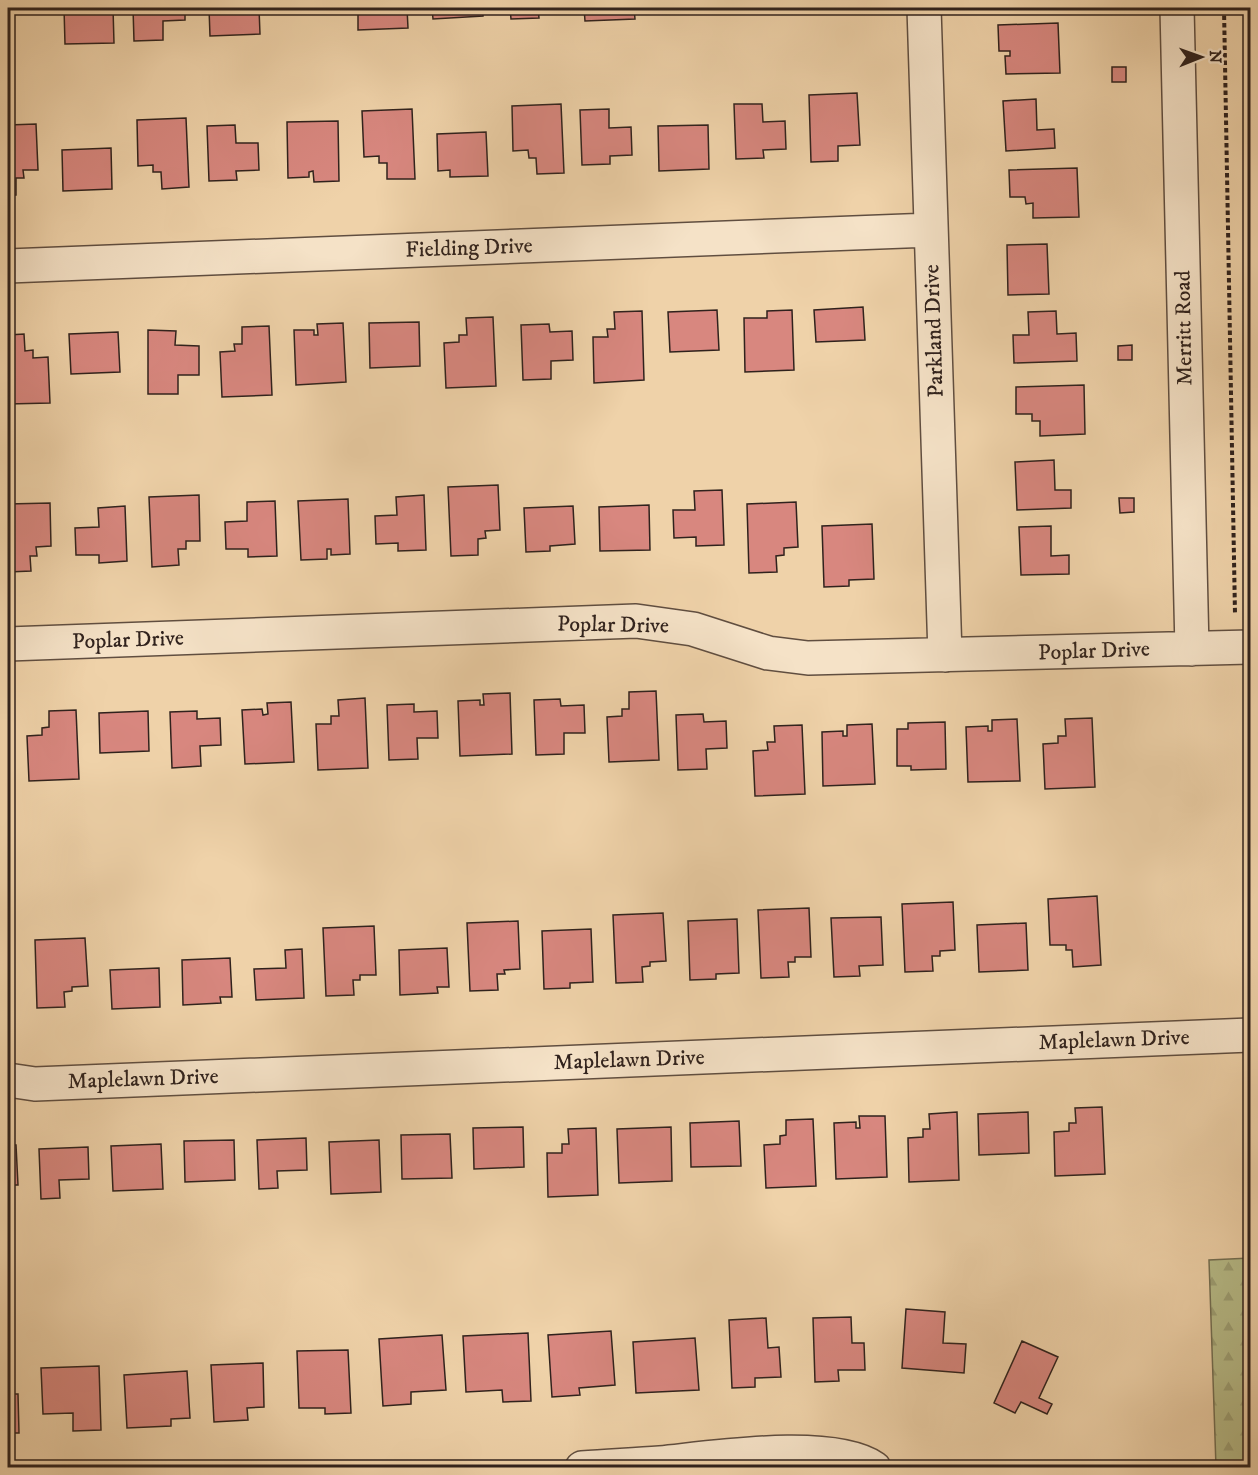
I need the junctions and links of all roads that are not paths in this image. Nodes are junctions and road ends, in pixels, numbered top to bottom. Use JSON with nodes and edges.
{"nodes":[{"id":1,"x":924,"y":8,"type":"edge"},
{"id":2,"x":1177,"y":8,"type":"edge"},
{"id":3,"x":931,"y":230,"type":"junction"},
{"id":4,"x":8,"y":266,"type":"edge"},
{"id":5,"x":8,"y":644,"type":"edge"},
{"id":6,"x":1251,"y":647,"type":"edge"},
{"id":7,"x":1192,"y":649,"type":"junction"},
{"id":8,"x":945,"y":655,"type":"junction"},
{"id":9,"x":1251,"y":1035,"type":"edge"},
{"id":10,"x":8,"y":1080,"type":"edge"},
{"id":11,"x":658,"y":1465,"type":"edge"},
{"id":12,"x":582,"y":1467,"type":"edge"},
{"id":13,"x":874,"y":1467,"type":"edge"}],
"edges":[{"from":1,"to":3,"type":"street","name":"Parkland Drive"},
{"from":2,"to":7,"type":"street","name":"Merritt Road"},
{"from":3,"to":4,"type":"street","name":"Fielding Drive"},
{"from":3,"to":8,"type":"street","name":"Parkland Drive"},
{"from":5,"to":8,"type":"street","name":"Poplar Drive"},
{"from":6,"to":7,"type":"street","name":"Poplar Drive"},
{"from":7,"to":8,"type":"street","name":"Poplar Drive"},
{"from":9,"to":10,"type":"street","name":"Maplelawn Drive"},
{"from":11,"to":12,"type":"street"},
{"from":11,"to":13,"type":"street"}]}
